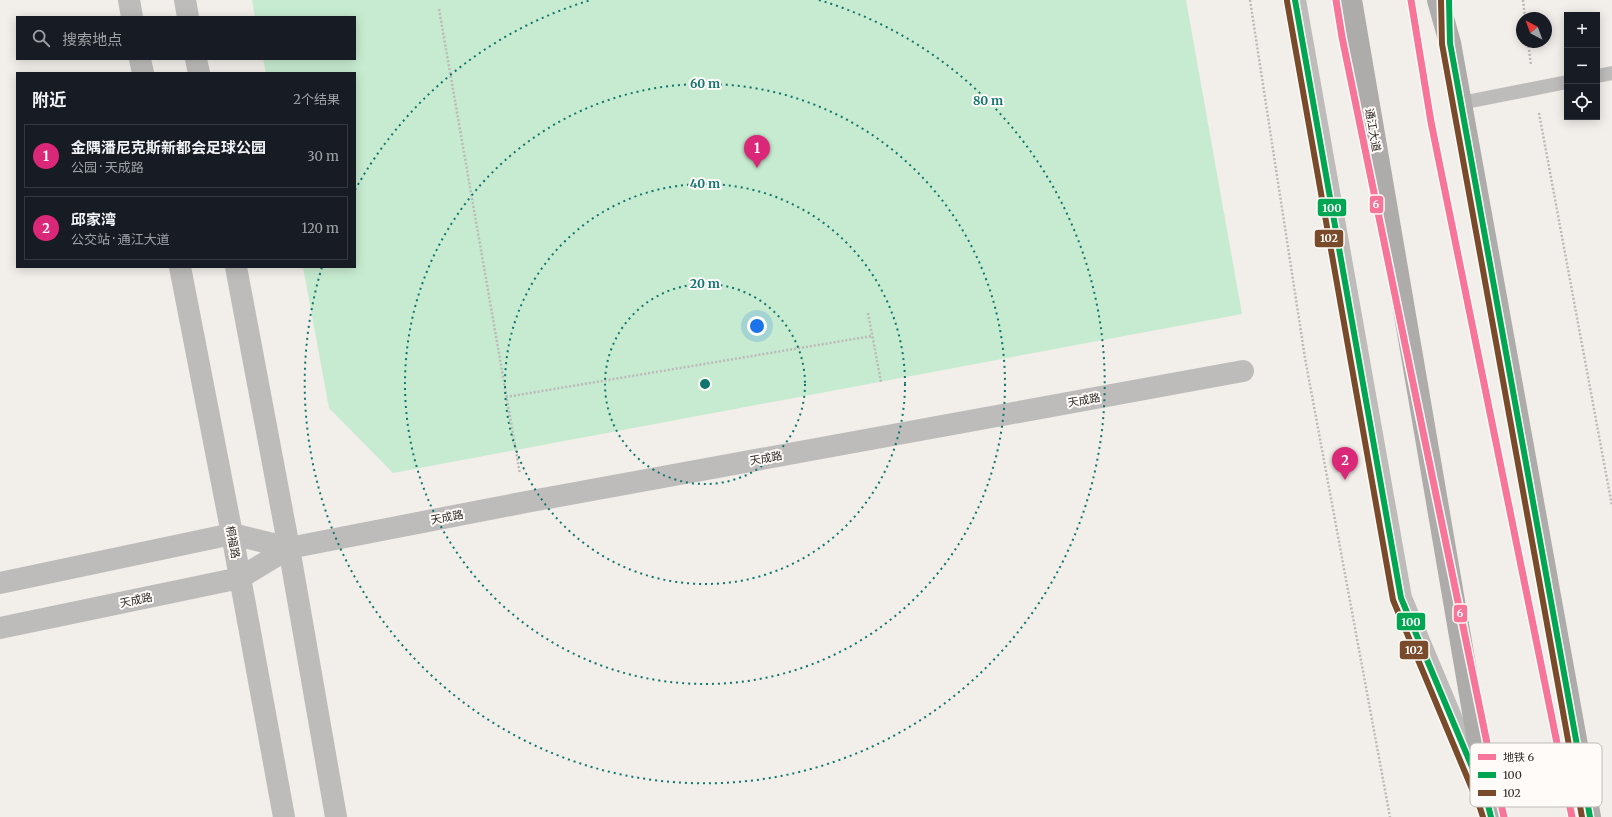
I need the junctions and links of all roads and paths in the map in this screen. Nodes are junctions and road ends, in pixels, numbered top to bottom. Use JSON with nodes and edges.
{"nodes":[{"id":1,"x":129,"y":0,"type":"edge"},
{"id":2,"x":185,"y":0,"type":"edge"},
{"id":3,"x":1250,"y":0,"type":"edge"},
{"id":4,"x":1296,"y":0,"type":"edge"},
{"id":5,"x":1351,"y":0,"type":"edge"},
{"id":6,"x":1438,"y":0,"type":"edge"},
{"id":7,"x":1449,"y":0,"type":"edge"},
{"id":8,"x":1523,"y":0,"type":"edge"},
{"id":9,"x":439,"y":10,"type":"dead end"},
{"id":10,"x":1524,"y":12,"type":"edge"},
{"id":11,"x":132,"y":16,"type":"edge"},
{"id":12,"x":188,"y":16,"type":"edge"},
{"id":13,"x":1450,"y":43,"type":"junction"},
{"id":14,"x":1529,"y":48,"type":"edge"},
{"id":15,"x":140,"y":60,"type":"edge"},
{"id":16,"x":196,"y":60,"type":"edge"},
{"id":17,"x":143,"y":72,"type":"edge"},
{"id":18,"x":199,"y":72,"type":"edge"},
{"id":19,"x":1612,"y":73,"type":"edge"},
{"id":20,"x":1600,"y":75,"type":"edge"},
{"id":21,"x":1564,"y":83,"type":"edge"},
{"id":22,"x":1534,"y":88,"type":"junction"},
{"id":23,"x":1461,"y":103,"type":"junction"},
{"id":24,"x":180,"y":268,"type":"edge"},
{"id":25,"x":236,"y":268,"type":"edge"},
{"id":26,"x":868,"y":313,"type":"dead end"},
{"id":27,"x":872,"y":336,"type":"junction"},
{"id":28,"x":1243,"y":371,"type":"dead end"},
{"id":29,"x":881,"y":382,"type":"dead end"},
{"id":30,"x":506,"y":397,"type":"junction"},
{"id":31,"x":526,"y":502,"type":"junction"},
{"id":32,"x":1612,"y":506,"type":"edge"},
{"id":33,"x":232,"y":534,"type":"junction"},
{"id":34,"x":289,"y":548,"type":"junction"},
{"id":35,"x":240,"y":578,"type":"junction"},
{"id":36,"x":0,"y":583,"type":"edge"},
{"id":37,"x":0,"y":628,"type":"edge"},
{"id":38,"x":1478,"y":743,"type":"edge"},
{"id":39,"x":1577,"y":743,"type":"edge"},
{"id":40,"x":1470,"y":763,"type":"edge"},
{"id":41,"x":1588,"y":807,"type":"edge"},
{"id":42,"x":284,"y":817,"type":"edge"},
{"id":43,"x":336,"y":817,"type":"edge"},
{"id":44,"x":1390,"y":817,"type":"edge"},
{"id":45,"x":1590,"y":817,"type":"edge"}],
"edges":[{"from":1,"to":11,"type":"street"},
{"from":2,"to":12,"type":"street"},
{"from":3,"to":44,"type":"path"},
{"from":4,"to":40,"type":"street","name":"通江大道"},
{"from":5,"to":38,"type":"main road","name":"通江大道"},
{"from":6,"to":13,"type":"main road"},
{"from":7,"to":13,"type":"street"},
{"from":8,"to":10,"type":"path"},
{"from":9,"to":30,"type":"path"},
{"from":13,"to":23,"type":"main road"},
{"from":14,"to":22,"type":"path"},
{"from":15,"to":17,"type":"street"},
{"from":16,"to":18,"type":"street"},
{"from":19,"to":20,"type":"lane"},
{"from":21,"to":22,"type":"lane"},
{"from":22,"to":23,"type":"lane"},
{"from":22,"to":32,"type":"path"},
{"from":23,"to":39,"type":"main road"},
{"from":24,"to":33,"type":"street","name":"桐福路"},
{"from":25,"to":34,"type":"street"},
{"from":26,"to":27,"type":"path"},
{"from":27,"to":29,"type":"path"},
{"from":27,"to":30,"type":"path"},
{"from":28,"to":31,"type":"street","name":"天成路"},
{"from":30,"to":31,"type":"path"},
{"from":31,"to":34,"type":"street","name":"天成路"},
{"from":33,"to":34,"type":"street","name":"天成路"},
{"from":33,"to":35,"type":"street","name":"桐福路"},
{"from":33,"to":36,"type":"street","name":"天成路"},
{"from":34,"to":35,"type":"street","name":"天成路"},
{"from":34,"to":43,"type":"street"},
{"from":35,"to":37,"type":"street","name":"天成路"},
{"from":35,"to":42,"type":"street","name":"桐福路"},
{"from":41,"to":45,"type":"main road"}]}
